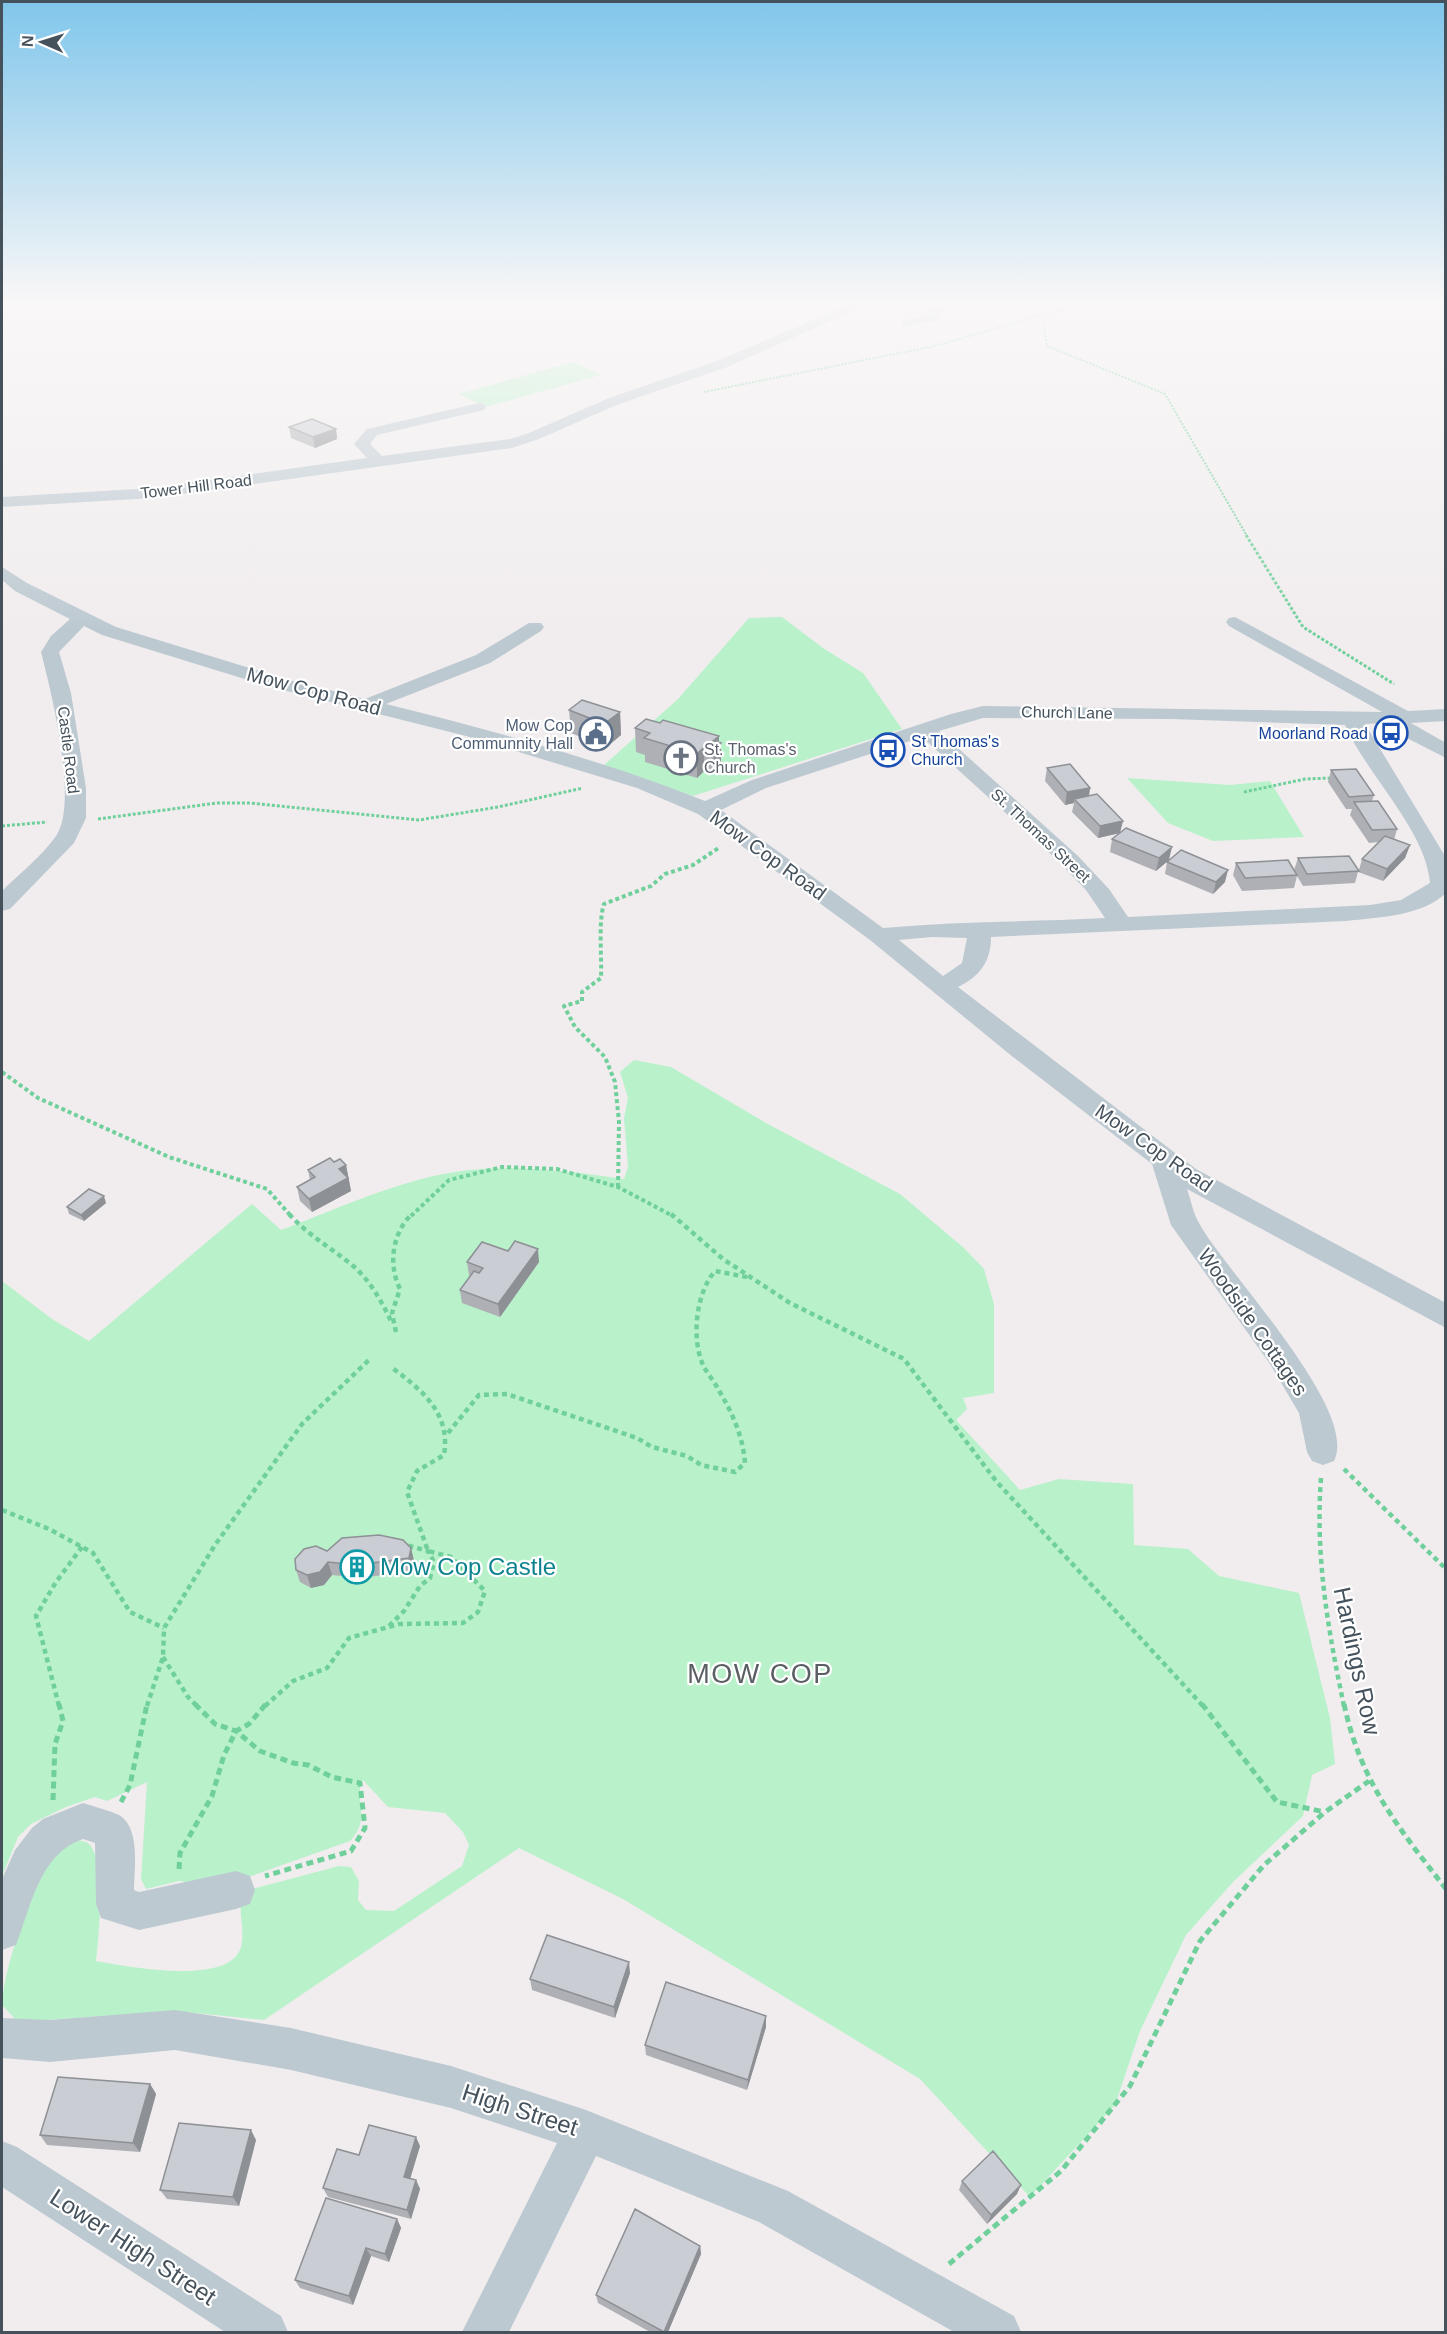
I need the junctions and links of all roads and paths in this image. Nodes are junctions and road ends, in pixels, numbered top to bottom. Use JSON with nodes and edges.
{"nodes":[{"id":1,"x":458,"y":412,"type":"edge"},
{"id":2,"x":589,"y":412,"type":"edge"},
{"id":3,"x":1175,"y":412,"type":"edge"},
{"id":4,"x":378,"y":461,"type":"junction"},
{"id":5,"x":2,"y":502,"type":"edge"},
{"id":6,"x":2,"y":572,"type":"edge"},
{"id":7,"x":82,"y":618,"type":"junction"},
{"id":8,"x":1235,"y":622,"type":"dead end"},
{"id":9,"x":535,"y":627,"type":"dead end"},
{"id":10,"x":367,"y":705,"type":"junction"},
{"id":11,"x":1444,"y":715,"type":"edge"},
{"id":12,"x":1353,"y":719,"type":"junction"},
{"id":13,"x":1401,"y":719,"type":"junction"},
{"id":14,"x":926,"y":730,"type":"junction"},
{"id":15,"x":1446,"y":752,"type":"edge"},
{"id":16,"x":614,"y":774,"type":"junction"},
{"id":17,"x":1387,"y":775,"type":"junction"},
{"id":18,"x":1244,"y":792,"type":"dead end"},
{"id":19,"x":706,"y":809,"type":"junction"},
{"id":20,"x":73,"y":821,"type":"junction"},
{"id":21,"x":2,"y":826,"type":"edge"},
{"id":22,"x":741,"y":834,"type":"junction"},
{"id":23,"x":1443,"y":887,"type":"edge"},
{"id":24,"x":2,"y":904,"type":"edge"},
{"id":25,"x":1119,"y":923,"type":"junction"},
{"id":26,"x":980,"y":931,"type":"junction"},
{"id":27,"x":878,"y":935,"type":"junction"},
{"id":28,"x":940,"y":986,"type":"junction"},
{"id":29,"x":2,"y":1072,"type":"edge"},
{"id":30,"x":1164,"y":1160,"type":"junction"},
{"id":31,"x":618,"y":1187,"type":"junction"},
{"id":32,"x":753,"y":1279,"type":"junction"},
{"id":33,"x":1446,"y":1317,"type":"edge"},
{"id":34,"x":371,"y":1358,"type":"dead end"},
{"id":35,"x":391,"y":1366,"type":"dead end"},
{"id":36,"x":447,"y":1433,"type":"junction"},
{"id":37,"x":1323,"y":1452,"type":"junction"},
{"id":38,"x":2,"y":1510,"type":"edge"},
{"id":39,"x":398,"y":1543,"type":"edge"},
{"id":40,"x":82,"y":1547,"type":"junction"},
{"id":41,"x":428,"y":1551,"type":"junction"},
{"id":42,"x":1446,"y":1569,"type":"edge"},
{"id":43,"x":389,"y":1626,"type":"junction"},
{"id":44,"x":164,"y":1628,"type":"junction"},
{"id":45,"x":163,"y":1657,"type":"junction"},
{"id":46,"x":236,"y":1731,"type":"junction"},
{"id":47,"x":1369,"y":1780,"type":"junction"},
{"id":48,"x":54,"y":1812,"type":"dead end"},
{"id":49,"x":1325,"y":1812,"type":"junction"},
{"id":50,"x":107,"y":1829,"type":"junction"},
{"id":51,"x":179,"y":1865,"type":"dead end"},
{"id":52,"x":1446,"y":1888,"type":"edge"},
{"id":53,"x":236,"y":1890,"type":"joint"},
{"id":54,"x":2,"y":1931,"type":"edge"},
{"id":55,"x":2,"y":2038,"type":"edge"},
{"id":56,"x":586,"y":2131,"type":"junction"},
{"id":57,"x":2,"y":2162,"type":"edge"},
{"id":58,"x":921,"y":2287,"type":"junction"},
{"id":59,"x":265,"y":2332,"type":"edge"},
{"id":60,"x":485,"y":2332,"type":"edge"},
{"id":61,"x":998,"y":2332,"type":"edge"}],
"edges":[{"from":1,"to":4,"type":"street"},
{"from":2,"to":4,"type":"street","name":"Tower Hill Road"},
{"from":3,"to":11,"type":"path"},
{"from":4,"to":5,"type":"street","name":"Tower Hill Road"},
{"from":6,"to":7,"type":"street","name":"Mow Cop Road"},
{"from":7,"to":10,"type":"street","name":"Mow Cop Road"},
{"from":7,"to":20,"type":"street","name":"Castle Road"},
{"from":8,"to":13,"type":"street"},
{"from":9,"to":10,"type":"street"},
{"from":10,"to":16,"type":"street","name":"Mow Cop Road"},
{"from":11,"to":13,"type":"street","name":"Church Lane"},
{"from":12,"to":13,"type":"street","name":"Church Lane"},
{"from":12,"to":14,"type":"street","name":"Church Lane"},
{"from":12,"to":17,"type":"street"},
{"from":13,"to":15,"type":"street"},
{"from":14,"to":19,"type":"street","name":"Church Lane"},
{"from":14,"to":25,"type":"street","name":"St. Thomas Street"},
{"from":16,"to":19,"type":"street","name":"Mow Cop Road"},
{"from":16,"to":20,"type":"path"},
{"from":17,"to":18,"type":"path"},
{"from":17,"to":23,"type":"street"},
{"from":19,"to":22,"type":"street","name":"Mow Cop Road"},
{"from":20,"to":21,"type":"path"},
{"from":20,"to":24,"type":"street","name":"Castle Road"},
{"from":22,"to":27,"type":"street","name":"Mow Cop Road"},
{"from":22,"to":31,"type":"path"},
{"from":23,"to":25,"type":"street"},
{"from":25,"to":26,"type":"street"},
{"from":26,"to":27,"type":"street"},
{"from":26,"to":28,"type":"street"},
{"from":27,"to":28,"type":"street","name":"Mow Cop Road"},
{"from":28,"to":30,"type":"street","name":"Mow Cop Road"},
{"from":29,"to":31,"type":"path"},
{"from":30,"to":33,"type":"street","name":"Mow Cop Road"},
{"from":30,"to":37,"type":"street","name":"Woodside Cottages"},
{"from":31,"to":32,"type":"path"},
{"from":32,"to":36,"type":"path"},
{"from":32,"to":49,"type":"path"},
{"from":34,"to":44,"type":"path"},
{"from":35,"to":36,"type":"path"},
{"from":36,"to":41,"type":"path"},
{"from":37,"to":42,"type":"path"},
{"from":37,"to":47,"type":"path","name":"Hardings Row"},
{"from":38,"to":40,"type":"path"},
{"from":39,"to":41,"type":"path"},
{"from":40,"to":44,"type":"path"},
{"from":40,"to":48,"type":"path"},
{"from":41,"to":43,"type":"path"},
{"from":41,"to":43,"type":"path"},
{"from":43,"to":46,"type":"path"},
{"from":44,"to":45,"type":"path"},
{"from":45,"to":46,"type":"path"},
{"from":45,"to":50,"type":"path"},
{"from":46,"to":51,"type":"path"},
{"from":46,"to":53,"type":"path"},
{"from":47,"to":49,"type":"path"},
{"from":47,"to":52,"type":"path","name":"Hardings Row"},
{"from":49,"to":58,"type":"path"},
{"from":50,"to":53,"type":"street"},
{"from":50,"to":54,"type":"street"},
{"from":55,"to":56,"type":"street","name":"High Street"},
{"from":56,"to":58,"type":"street","name":"High Street"},
{"from":56,"to":60,"type":"street"},
{"from":57,"to":59,"type":"street","name":"Lower High Street"},
{"from":58,"to":61,"type":"street","name":"High Street"}]}
